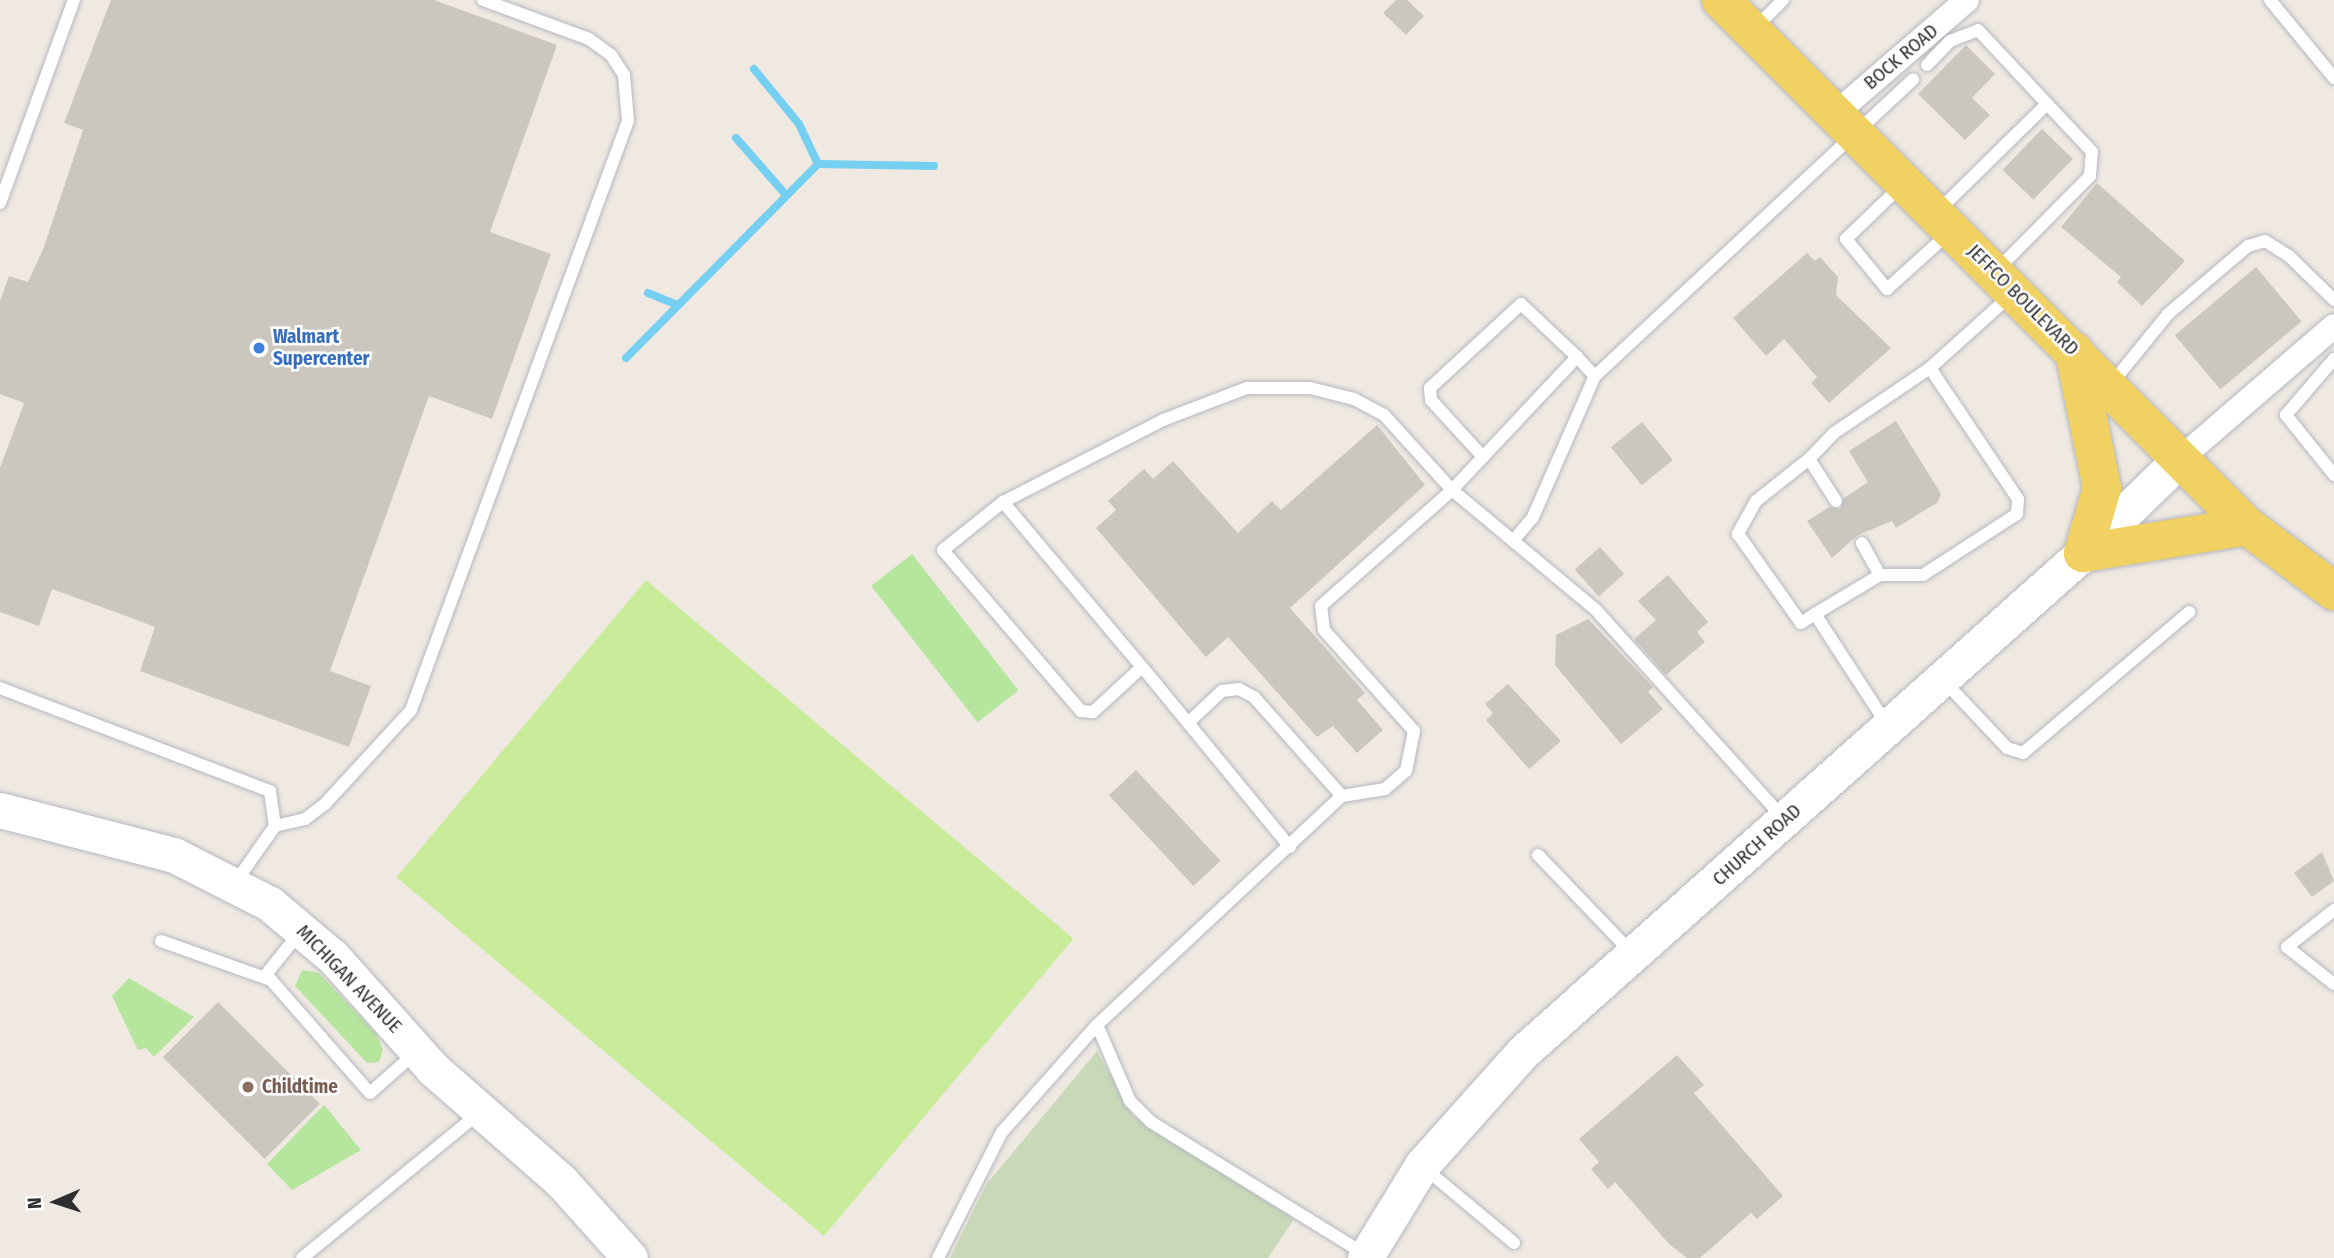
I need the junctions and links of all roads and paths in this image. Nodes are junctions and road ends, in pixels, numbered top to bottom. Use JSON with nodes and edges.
{"nodes":[{"id":1,"x":74,"y":0,"type":"edge"},
{"id":2,"x":482,"y":0,"type":"edge"},
{"id":3,"x":1721,"y":0,"type":"edge"},
{"id":4,"x":1783,"y":0,"type":"edge"},
{"id":5,"x":1967,"y":0,"type":"edge"},
{"id":6,"x":2270,"y":0,"type":"edge"},
{"id":7,"x":1752,"y":31,"type":"junction"},
{"id":8,"x":1927,"y":65,"type":"dead end"},
{"id":9,"x":2334,"y":78,"type":"edge"},
{"id":10,"x":1913,"y":79,"type":"dead end"},
{"id":11,"x":2047,"y":104,"type":"junction"},
{"id":12,"x":1843,"y":122,"type":"junction"},
{"id":13,"x":1903,"y":183,"type":"junction"},
{"id":14,"x":0,"y":203,"type":"edge"},
{"id":15,"x":1944,"y":221,"type":"junction"},
{"id":16,"x":2004,"y":283,"type":"junction"},
{"id":17,"x":2334,"y":300,"type":"edge"},
{"id":18,"x":2334,"y":326,"type":"edge"},
{"id":19,"x":2073,"y":349,"type":"junction"},
{"id":20,"x":1577,"y":357,"type":"junction"},
{"id":21,"x":2334,"y":359,"type":"edge"},
{"id":22,"x":1930,"y":368,"type":"junction"},
{"id":23,"x":1595,"y":376,"type":"junction"},
{"id":24,"x":2109,"y":386,"type":"junction"},
{"id":25,"x":1483,"y":457,"type":"junction"},
{"id":26,"x":1809,"y":459,"type":"junction"},
{"id":27,"x":2180,"y":459,"type":"junction"},
{"id":28,"x":2334,"y":475,"type":"edge"},
{"id":29,"x":1452,"y":490,"type":"junction"},
{"id":30,"x":1836,"y":501,"type":"dead end"},
{"id":31,"x":1003,"y":502,"type":"junction"},
{"id":32,"x":2247,"y":526,"type":"junction"},
{"id":33,"x":1513,"y":541,"type":"junction"},
{"id":34,"x":1862,"y":543,"type":"dead end"},
{"id":35,"x":2083,"y":553,"type":"junction"},
{"id":36,"x":1880,"y":575,"type":"junction"},
{"id":37,"x":2334,"y":591,"type":"edge"},
{"id":38,"x":2189,"y":612,"type":"dead end"},
{"id":39,"x":1815,"y":614,"type":"junction"},
{"id":40,"x":1142,"y":667,"type":"junction"},
{"id":41,"x":1943,"y":680,"type":"junction"},
{"id":42,"x":0,"y":688,"type":"edge"},
{"id":43,"x":1190,"y":721,"type":"junction"},
{"id":44,"x":1889,"y":726,"type":"junction"},
{"id":45,"x":1342,"y":796,"type":"junction"},
{"id":46,"x":0,"y":810,"type":"edge"},
{"id":47,"x":1785,"y":820,"type":"junction"},
{"id":48,"x":275,"y":825,"type":"junction"},
{"id":49,"x":1290,"y":846,"type":"junction"},
{"id":50,"x":1538,"y":855,"type":"dead end"},
{"id":51,"x":235,"y":883,"type":"junction"},
{"id":52,"x":2334,"y":910,"type":"edge"},
{"id":53,"x":303,"y":929,"type":"junction"},
{"id":54,"x":161,"y":941,"type":"dead end"},
{"id":55,"x":1633,"y":955,"type":"junction"},
{"id":56,"x":264,"y":976,"type":"junction"},
{"id":57,"x":2334,"y":984,"type":"edge"},
{"id":58,"x":1097,"y":1025,"type":"junction"},
{"id":59,"x":417,"y":1050,"type":"junction"},
{"id":60,"x":479,"y":1113,"type":"junction"},
{"id":61,"x":1422,"y":1166,"type":"junction"},
{"id":62,"x":1514,"y":1243,"type":"dead end"},
{"id":63,"x":1366,"y":1257,"type":"edge"},
{"id":64,"x":302,"y":1258,"type":"edge"},
{"id":65,"x":630,"y":1258,"type":"edge"},
{"id":66,"x":938,"y":1258,"type":"edge"}],
"edges":[{"from":1,"to":14,"type":"lane"},
{"from":2,"to":48,"type":"lane"},
{"from":3,"to":7,"type":"main road","name":"JEFFCO BOULEVARD"},
{"from":4,"to":7,"type":"lane"},
{"from":5,"to":12,"type":"street","name":"BOCK ROAD"},
{"from":6,"to":9,"type":"lane"},
{"from":7,"to":12,"type":"main road","name":"JEFFCO BOULEVARD"},
{"from":8,"to":11,"type":"lane"},
{"from":10,"to":12,"type":"lane"},
{"from":11,"to":15,"type":"lane"},
{"from":11,"to":16,"type":"lane"},
{"from":12,"to":13,"type":"main road","name":"JEFFCO BOULEVARD"},
{"from":12,"to":23,"type":"lane"},
{"from":13,"to":15,"type":"main road","name":"JEFFCO BOULEVARD"},
{"from":13,"to":15,"type":"lane"},
{"from":15,"to":16,"type":"main road","name":"JEFFCO BOULEVARD"},
{"from":16,"to":19,"type":"main road","name":"JEFFCO BOULEVARD"},
{"from":16,"to":22,"type":"lane"},
{"from":17,"to":24,"type":"lane"},
{"from":18,"to":27,"type":"street"},
{"from":19,"to":24,"type":"main road","name":"JEFFCO BOULEVARD"},
{"from":19,"to":35,"type":"main road"},
{"from":20,"to":23,"type":"lane"},
{"from":20,"to":25,"type":"lane"},
{"from":20,"to":25,"type":"lane"},
{"from":21,"to":28,"type":"lane"},
{"from":22,"to":26,"type":"lane"},
{"from":22,"to":36,"type":"lane"},
{"from":23,"to":33,"type":"lane"},
{"from":24,"to":27,"type":"main road","name":"JEFFCO BOULEVARD"},
{"from":25,"to":29,"type":"lane"},
{"from":26,"to":30,"type":"lane"},
{"from":26,"to":39,"type":"lane"},
{"from":27,"to":32,"type":"main road","name":"JEFFCO BOULEVARD"},
{"from":27,"to":35,"type":"main road","name":"CHURCH ROAD"},
{"from":29,"to":31,"type":"lane"},
{"from":29,"to":33,"type":"lane"},
{"from":29,"to":45,"type":"lane"},
{"from":31,"to":40,"type":"lane"},
{"from":31,"to":40,"type":"lane"},
{"from":32,"to":35,"type":"main road"},
{"from":32,"to":37,"type":"main road","name":"JEFFCO BOULEVARD"},
{"from":33,"to":47,"type":"lane"},
{"from":34,"to":36,"type":"lane"},
{"from":35,"to":41,"type":"main road","name":"CHURCH ROAD"},
{"from":36,"to":39,"type":"lane"},
{"from":38,"to":41,"type":"lane"},
{"from":39,"to":44,"type":"lane"},
{"from":40,"to":43,"type":"lane"},
{"from":41,"to":44,"type":"main road","name":"CHURCH ROAD"},
{"from":42,"to":48,"type":"lane"},
{"from":43,"to":45,"type":"lane"},
{"from":43,"to":49,"type":"lane"},
{"from":44,"to":47,"type":"main road","name":"CHURCH ROAD"},
{"from":45,"to":49,"type":"lane"},
{"from":46,"to":51,"type":"main road","name":"MICHIGAN AVENUE"},
{"from":47,"to":55,"type":"main road","name":"CHURCH ROAD"},
{"from":48,"to":51,"type":"lane"},
{"from":49,"to":58,"type":"lane"},
{"from":50,"to":55,"type":"lane"},
{"from":51,"to":53,"type":"main road","name":"MICHIGAN AVENUE"},
{"from":52,"to":57,"type":"lane"},
{"from":53,"to":56,"type":"lane"},
{"from":53,"to":59,"type":"main road","name":"MICHIGAN AVENUE"},
{"from":54,"to":56,"type":"lane"},
{"from":55,"to":61,"type":"main road","name":"CHURCH ROAD"},
{"from":56,"to":59,"type":"lane"},
{"from":58,"to":63,"type":"lane"},
{"from":58,"to":66,"type":"lane"},
{"from":59,"to":60,"type":"main road","name":"MICHIGAN AVENUE"},
{"from":60,"to":64,"type":"lane"},
{"from":60,"to":65,"type":"main road","name":"MICHIGAN AVENUE"},
{"from":61,"to":62,"type":"lane"},
{"from":61,"to":63,"type":"main road","name":"CHURCH ROAD"}]}
